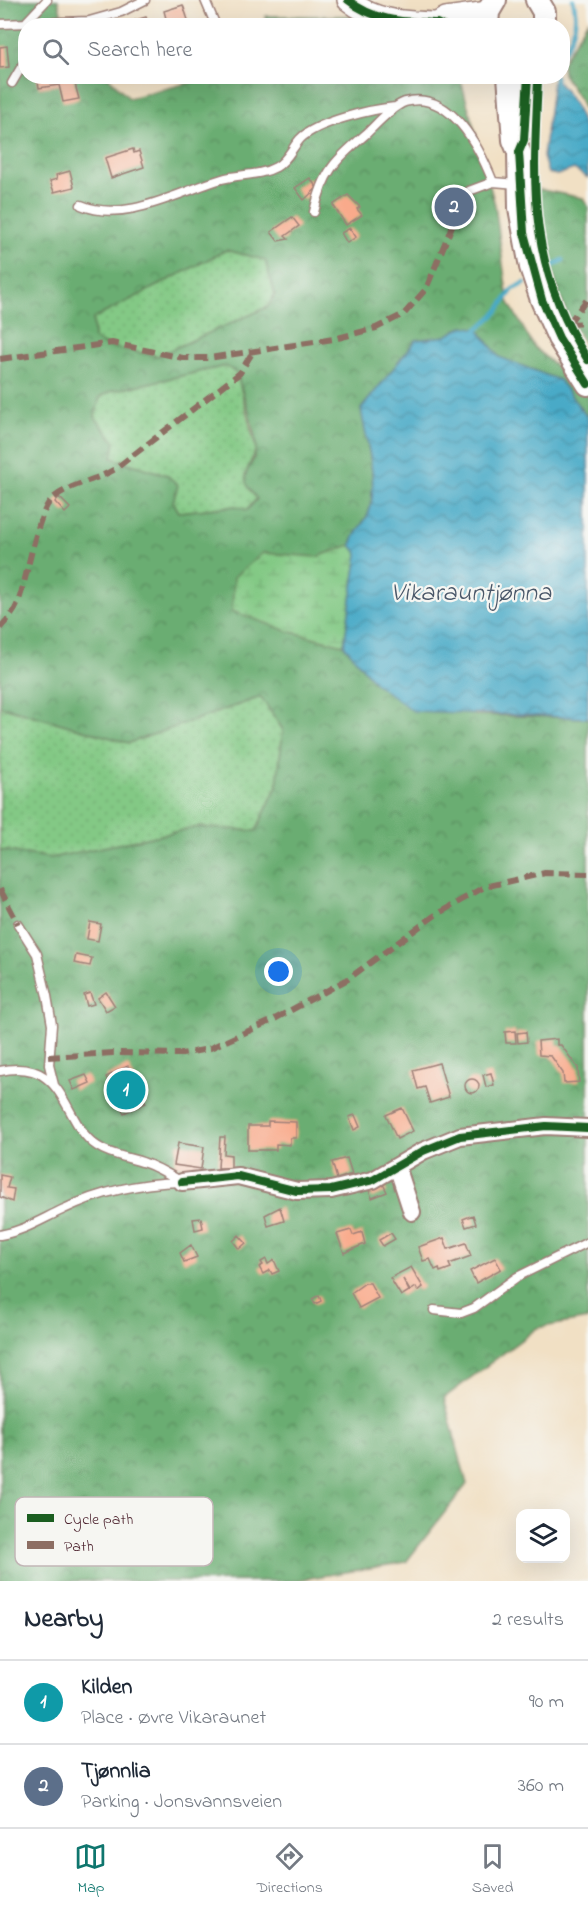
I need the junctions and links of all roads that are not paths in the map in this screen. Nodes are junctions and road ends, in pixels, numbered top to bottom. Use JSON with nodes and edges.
{"nodes":[{"id":1,"x":47,"y":0,"type":"edge"},
{"id":2,"x":145,"y":0,"type":"edge"},
{"id":3,"x":205,"y":0,"type":"edge"},
{"id":4,"x":348,"y":0,"type":"edge"},
{"id":5,"x":537,"y":0,"type":"edge"},
{"id":6,"x":490,"y":12,"type":"edge"},
{"id":7,"x":30,"y":18,"type":"edge"},
{"id":8,"x":100,"y":18,"type":"edge"},
{"id":9,"x":213,"y":18,"type":"edge"},
{"id":10,"x":376,"y":18,"type":"edge"},
{"id":11,"x":446,"y":18,"type":"edge"},
{"id":12,"x":544,"y":18,"type":"edge"},
{"id":13,"x":18,"y":22,"type":"edge"},
{"id":14,"x":0,"y":24,"type":"edge"},
{"id":15,"x":18,"y":72,"type":"edge"},
{"id":16,"x":12,"y":82,"type":"dead end"},
{"id":17,"x":510,"y":84,"type":"edge"},
{"id":18,"x":528,"y":84,"type":"edge"},
{"id":19,"x":395,"y":107,"type":"junction"},
{"id":20,"x":519,"y":152,"type":"junction"},
{"id":21,"x":493,"y":182,"type":"junction"},
{"id":22,"x":519,"y":184,"type":"junction"},
{"id":23,"x":81,"y":205,"type":"dead end"},
{"id":24,"x":314,"y":212,"type":"dead end"},
{"id":25,"x":454,"y":221,"type":"dead end"},
{"id":26,"x":588,"y":384,"type":"edge"},
{"id":27,"x":18,"y":924,"type":"dead end"},
{"id":28,"x":0,"y":1061,"type":"edge"},
{"id":29,"x":12,"y":1069,"type":"junction"},
{"id":30,"x":0,"y":1071,"type":"edge"},
{"id":31,"x":54,"y":1085,"type":"junction"},
{"id":32,"x":584,"y":1132,"type":"edge"},
{"id":33,"x":397,"y":1166,"type":"junction"},
{"id":34,"x":182,"y":1182,"type":"junction"},
{"id":35,"x":412,"y":1212,"type":"dead end"},
{"id":36,"x":0,"y":1235,"type":"edge"},
{"id":37,"x":588,"y":1242,"type":"edge"},
{"id":38,"x":434,"y":1310,"type":"dead end"}],
"edges":[{"from":1,"to":7,"type":"lane"},
{"from":2,"to":8,"type":"lane"},
{"from":3,"to":9,"type":"lane"},
{"from":4,"to":10,"type":"street"},
{"from":5,"to":12,"type":"main road"},
{"from":6,"to":11,"type":"street"},
{"from":13,"to":14,"type":"lane"},
{"from":15,"to":16,"type":"lane"},
{"from":17,"to":20,"type":"main road"},
{"from":18,"to":20,"type":"main road"},
{"from":19,"to":21,"type":"lane"},
{"from":19,"to":23,"type":"lane"},
{"from":19,"to":24,"type":"lane"},
{"from":20,"to":22,"type":"main road"},
{"from":21,"to":22,"type":"lane"},
{"from":21,"to":25,"type":"lane"},
{"from":22,"to":26,"type":"main road"},
{"from":27,"to":31,"type":"lane"},
{"from":28,"to":29,"type":"lane"},
{"from":29,"to":30,"type":"lane"},
{"from":29,"to":31,"type":"lane"},
{"from":31,"to":34,"type":"lane"},
{"from":32,"to":33,"type":"street"},
{"from":33,"to":34,"type":"street"},
{"from":33,"to":35,"type":"street"},
{"from":34,"to":36,"type":"lane"},
{"from":37,"to":38,"type":"lane"}]}
